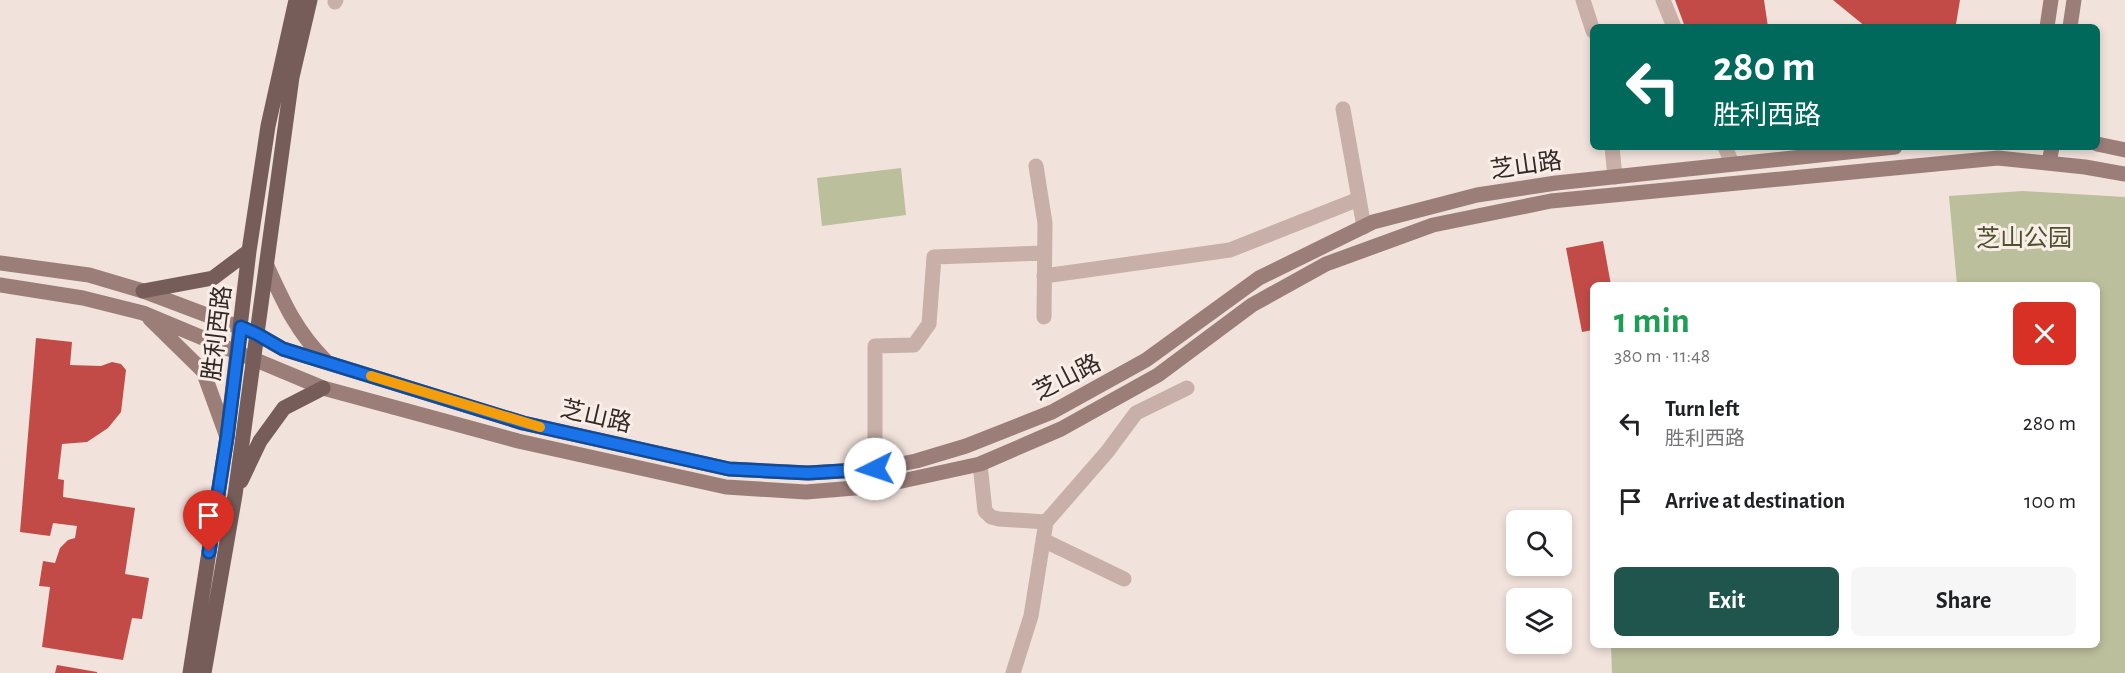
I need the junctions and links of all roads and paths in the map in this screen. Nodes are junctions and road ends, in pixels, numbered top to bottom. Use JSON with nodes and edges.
{"nodes":[{"id":1,"x":296,"y":0,"type":"edge"},
{"id":2,"x":310,"y":0,"type":"edge"},
{"id":3,"x":1583,"y":0,"type":"edge"},
{"id":4,"x":1663,"y":0,"type":"edge"},
{"id":5,"x":2051,"y":0,"type":"edge"},
{"id":6,"x":2074,"y":0,"type":"edge"},
{"id":7,"x":1591,"y":24,"type":"edge"},
{"id":8,"x":1673,"y":24,"type":"edge"},
{"id":9,"x":2047,"y":24,"type":"edge"},
{"id":10,"x":2070,"y":24,"type":"edge"},
{"id":11,"x":1343,"y":109,"type":"dead end"},
{"id":12,"x":2100,"y":145,"type":"edge"},
{"id":13,"x":1612,"y":150,"type":"edge"},
{"id":14,"x":1726,"y":150,"type":"edge"},
{"id":15,"x":1864,"y":150,"type":"edge"},
{"id":16,"x":2051,"y":150,"type":"edge"},
{"id":17,"x":2125,"y":150,"type":"edge"},
{"id":18,"x":2027,"y":153,"type":"edge"},
{"id":19,"x":1732,"y":163,"type":"junction"},
{"id":20,"x":2049,"y":163,"type":"junction"},
{"id":21,"x":1036,"y":166,"type":"dead end"},
{"id":22,"x":2125,"y":174,"type":"edge"},
{"id":23,"x":1615,"y":177,"type":"junction"},
{"id":24,"x":1359,"y":199,"type":"junction"},
{"id":25,"x":1364,"y":227,"type":"junction"},
{"id":26,"x":249,"y":251,"type":"junction"},
{"id":27,"x":1044,"y":253,"type":"junction"},
{"id":28,"x":0,"y":263,"type":"edge"},
{"id":29,"x":267,"y":266,"type":"junction"},
{"id":30,"x":1044,"y":276,"type":"junction"},
{"id":31,"x":0,"y":285,"type":"edge"},
{"id":32,"x":142,"y":291,"type":"junction"},
{"id":33,"x":143,"y":313,"type":"junction"},
{"id":34,"x":1044,"y":317,"type":"dead end"},
{"id":35,"x":241,"y":327,"type":"junction"},
{"id":36,"x":257,"y":334,"type":"junction"},
{"id":37,"x":238,"y":351,"type":"junction"},
{"id":38,"x":254,"y":358,"type":"junction"},
{"id":39,"x":327,"y":362,"type":"junction"},
{"id":40,"x":324,"y":388,"type":"junction"},
{"id":41,"x":1187,"y":388,"type":"dead end"},
{"id":42,"x":227,"y":437,"type":"junction"},
{"id":43,"x":980,"y":464,"type":"junction"},
{"id":44,"x":875,"y":469,"type":"junction"},
{"id":45,"x":235,"y":495,"type":"junction"},
{"id":46,"x":1046,"y":522,"type":"junction"},
{"id":47,"x":1043,"y":540,"type":"junction"},
{"id":48,"x":1124,"y":579,"type":"dead end"},
{"id":49,"x":190,"y":673,"type":"edge"},
{"id":50,"x":204,"y":673,"type":"edge"},
{"id":51,"x":1013,"y":673,"type":"edge"}],
"edges":[{"from":1,"to":26,"type":"main road","name":"胜利西路"},
{"from":2,"to":29,"type":"main road"},
{"from":3,"to":7,"type":"street"},
{"from":4,"to":8,"type":"street"},
{"from":5,"to":9,"type":"main road"},
{"from":6,"to":10,"type":"main road"},
{"from":11,"to":24,"type":"street"},
{"from":12,"to":17,"type":"main road"},
{"from":13,"to":23,"type":"street"},
{"from":14,"to":19,"type":"street"},
{"from":15,"to":19,"type":"main road","name":"芝山路"},
{"from":16,"to":20,"type":"main road"},
{"from":18,"to":20,"type":"main road"},
{"from":18,"to":43,"type":"main road"},
{"from":19,"to":23,"type":"main road","name":"芝山路"},
{"from":20,"to":22,"type":"main road"},
{"from":21,"to":27,"type":"street"},
{"from":23,"to":25,"type":"main road","name":"芝山路"},
{"from":24,"to":25,"type":"street"},
{"from":24,"to":30,"type":"street"},
{"from":25,"to":44,"type":"main road","name":"芝山路"},
{"from":26,"to":32,"type":"main road"},
{"from":26,"to":35,"type":"main road","name":"胜利西路"},
{"from":27,"to":30,"type":"street"},
{"from":27,"to":44,"type":"street"},
{"from":28,"to":32,"type":"main road","name":"芝山路"},
{"from":29,"to":36,"type":"main road"},
{"from":29,"to":39,"type":"main road"},
{"from":30,"to":34,"type":"street"},
{"from":31,"to":33,"type":"main road"},
{"from":32,"to":35,"type":"main road","name":"芝山路"},
{"from":33,"to":37,"type":"main road"},
{"from":33,"to":42,"type":"main road"},
{"from":35,"to":36,"type":"main road","name":"芝山路"},
{"from":35,"to":37,"type":"main road","name":"胜利西路"},
{"from":36,"to":38,"type":"main road"},
{"from":36,"to":39,"type":"main road","name":"芝山路"},
{"from":37,"to":38,"type":"main road"},
{"from":37,"to":42,"type":"main road","name":"胜利西路"},
{"from":38,"to":40,"type":"main road"},
{"from":38,"to":45,"type":"main road"},
{"from":39,"to":44,"type":"main road","name":"芝山路"},
{"from":40,"to":43,"type":"main road"},
{"from":40,"to":45,"type":"main road"},
{"from":41,"to":46,"type":"street"},
{"from":42,"to":49,"type":"main road","name":"胜利西路"},
{"from":43,"to":46,"type":"street"},
{"from":45,"to":50,"type":"main road"},
{"from":46,"to":47,"type":"street"},
{"from":47,"to":48,"type":"street"},
{"from":47,"to":51,"type":"street"}]}
